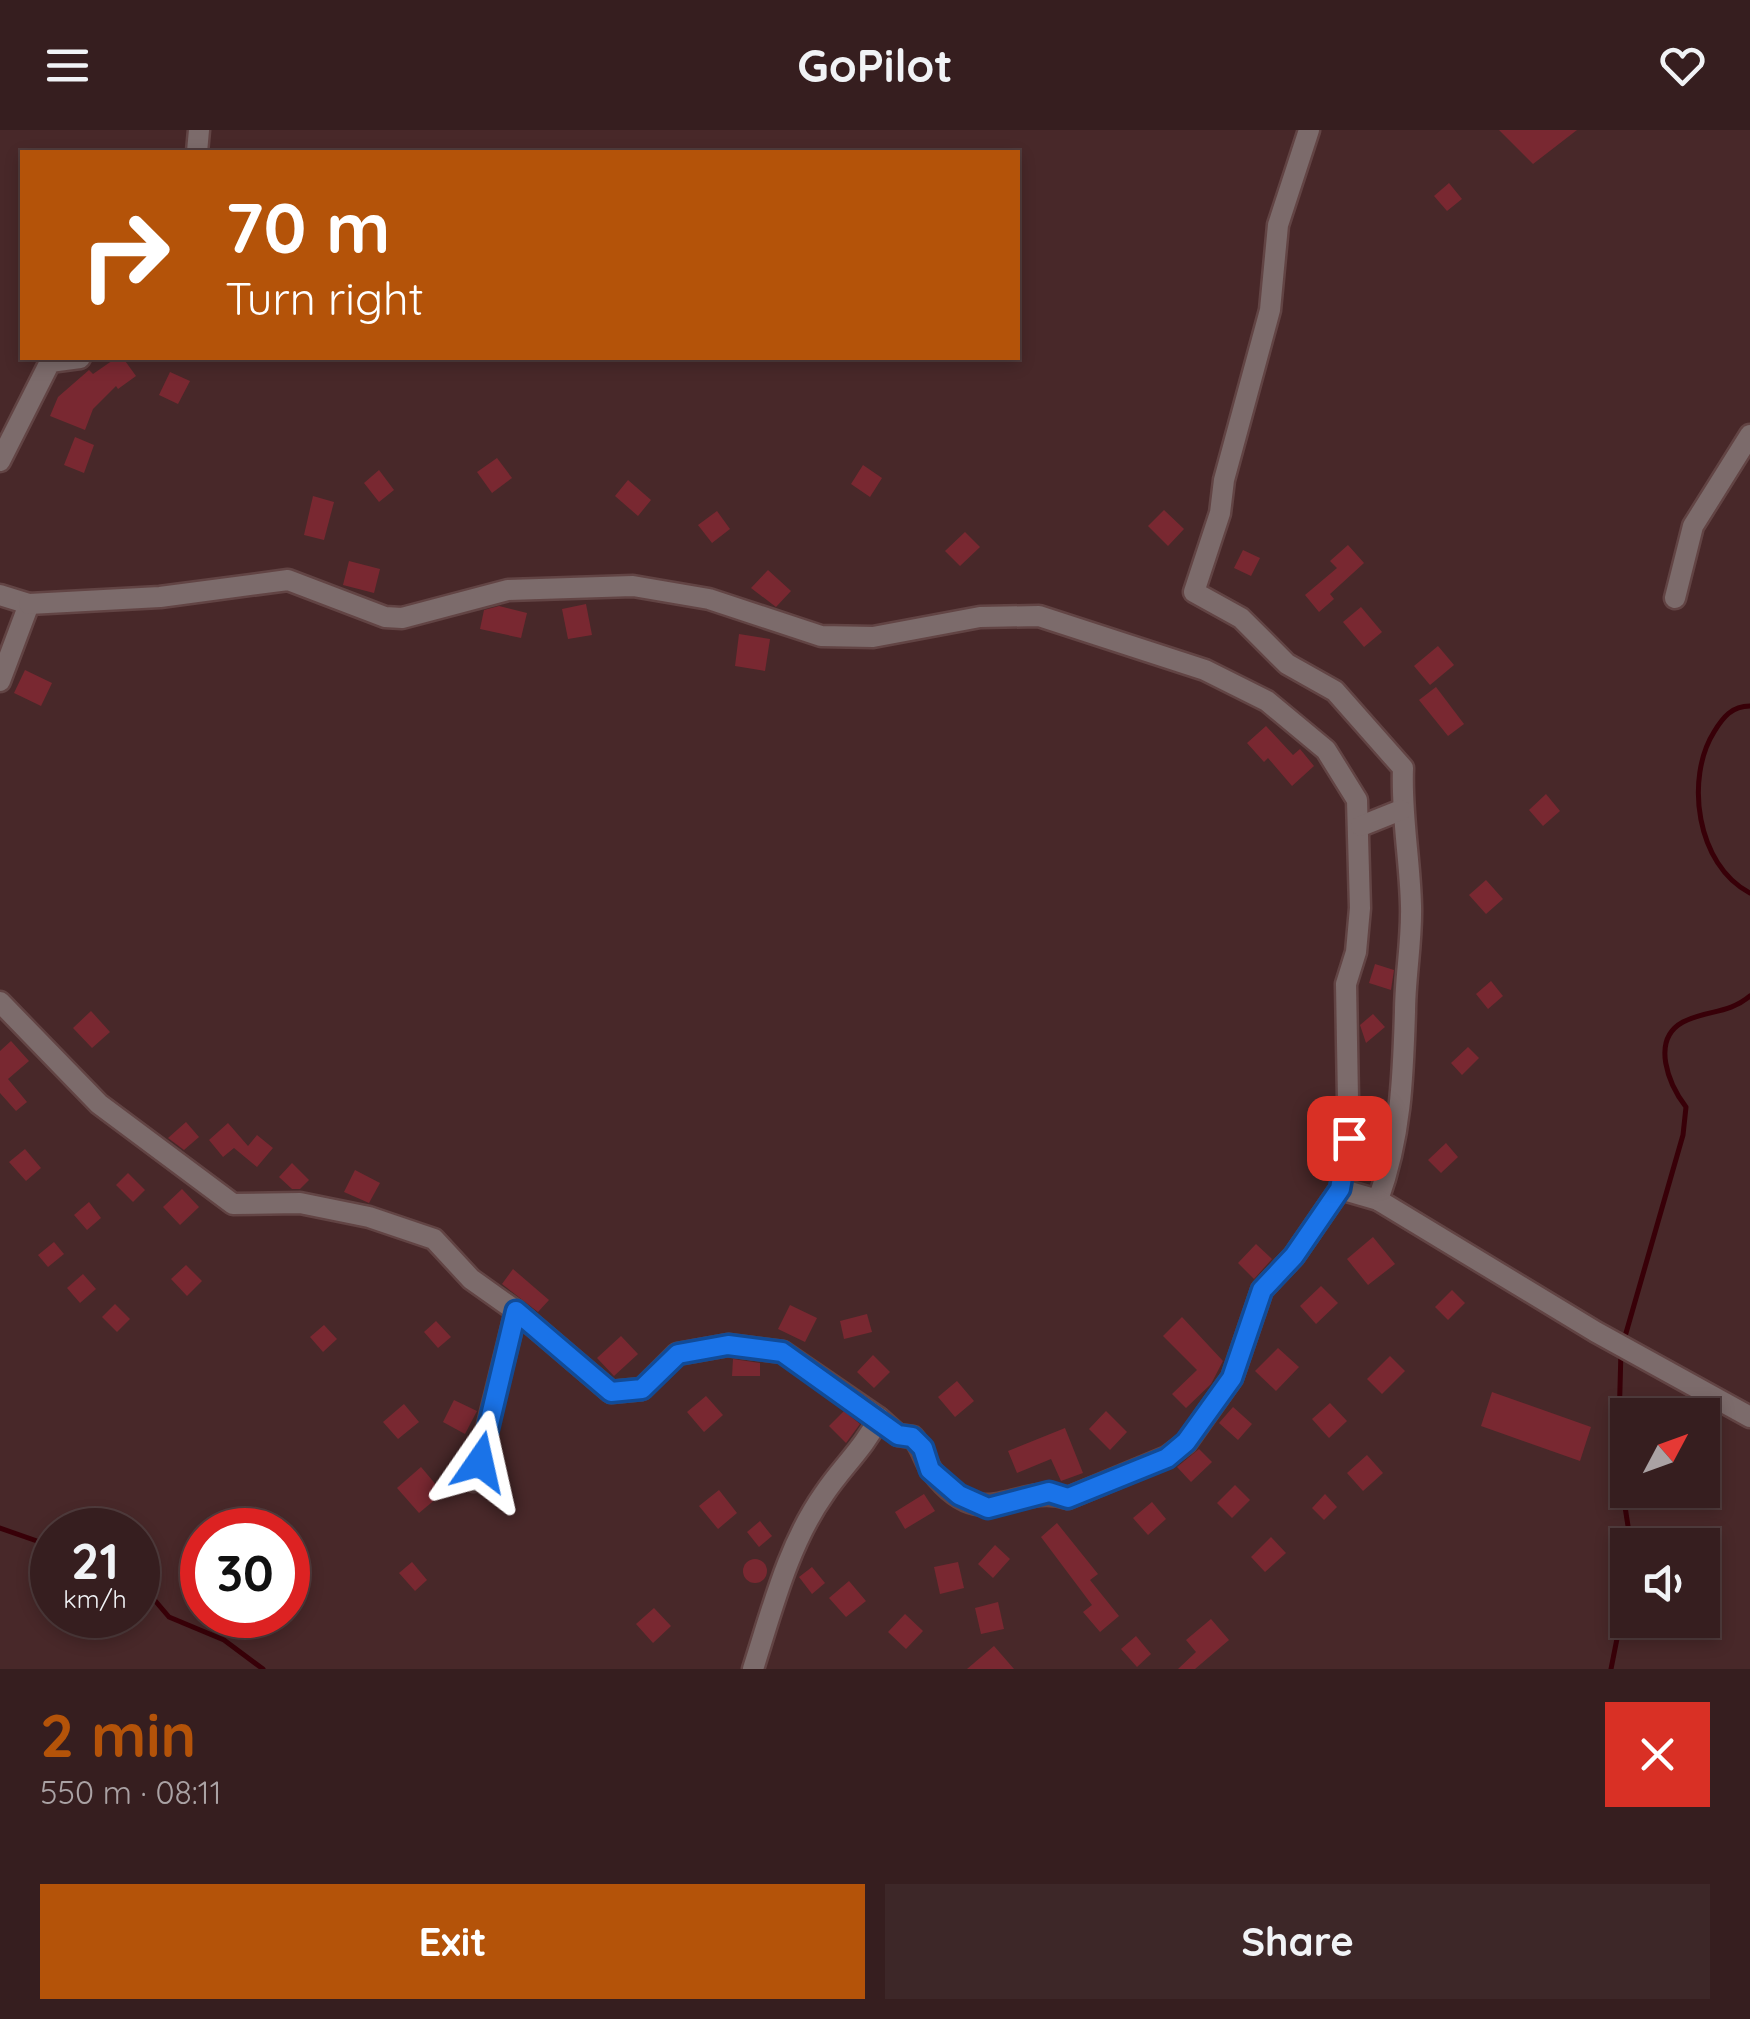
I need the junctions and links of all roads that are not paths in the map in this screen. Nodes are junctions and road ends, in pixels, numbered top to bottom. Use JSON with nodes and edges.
{"nodes":[{"id":1,"x":1309,"y":130,"type":"edge"},
{"id":2,"x":65,"y":360,"type":"edge"},
{"id":3,"x":1750,"y":435,"type":"edge"},
{"id":4,"x":0,"y":462,"type":"edge"},
{"id":5,"x":0,"y":595,"type":"edge"},
{"id":6,"x":1676,"y":598,"type":"dead end"},
{"id":7,"x":29,"y":604,"type":"junction"},
{"id":8,"x":0,"y":681,"type":"edge"},
{"id":9,"x":1402,"y":810,"type":"junction"},
{"id":10,"x":1361,"y":826,"type":"junction"},
{"id":11,"x":0,"y":1002,"type":"edge"},
{"id":12,"x":1340,"y":1189,"type":"junction"},
{"id":13,"x":1378,"y":1200,"type":"junction"},
{"id":14,"x":516,"y":1311,"type":"junction"},
{"id":15,"x":1750,"y":1417,"type":"edge"},
{"id":16,"x":879,"y":1418,"type":"junction"},
{"id":17,"x":474,"y":1481,"type":"dead end"},
{"id":18,"x":753,"y":1669,"type":"edge"}],
"edges":[{"from":1,"to":9,"type":"street"},
{"from":2,"to":4,"type":"street"},
{"from":3,"to":6,"type":"street"},
{"from":5,"to":7,"type":"street"},
{"from":7,"to":8,"type":"street"},
{"from":7,"to":10,"type":"street"},
{"from":9,"to":10,"type":"street"},
{"from":9,"to":13,"type":"street"},
{"from":10,"to":12,"type":"street"},
{"from":11,"to":14,"type":"street"},
{"from":12,"to":13,"type":"street"},
{"from":12,"to":16,"type":"street"},
{"from":13,"to":15,"type":"street"},
{"from":14,"to":16,"type":"street"},
{"from":14,"to":17,"type":"street"},
{"from":16,"to":18,"type":"street"}]}
